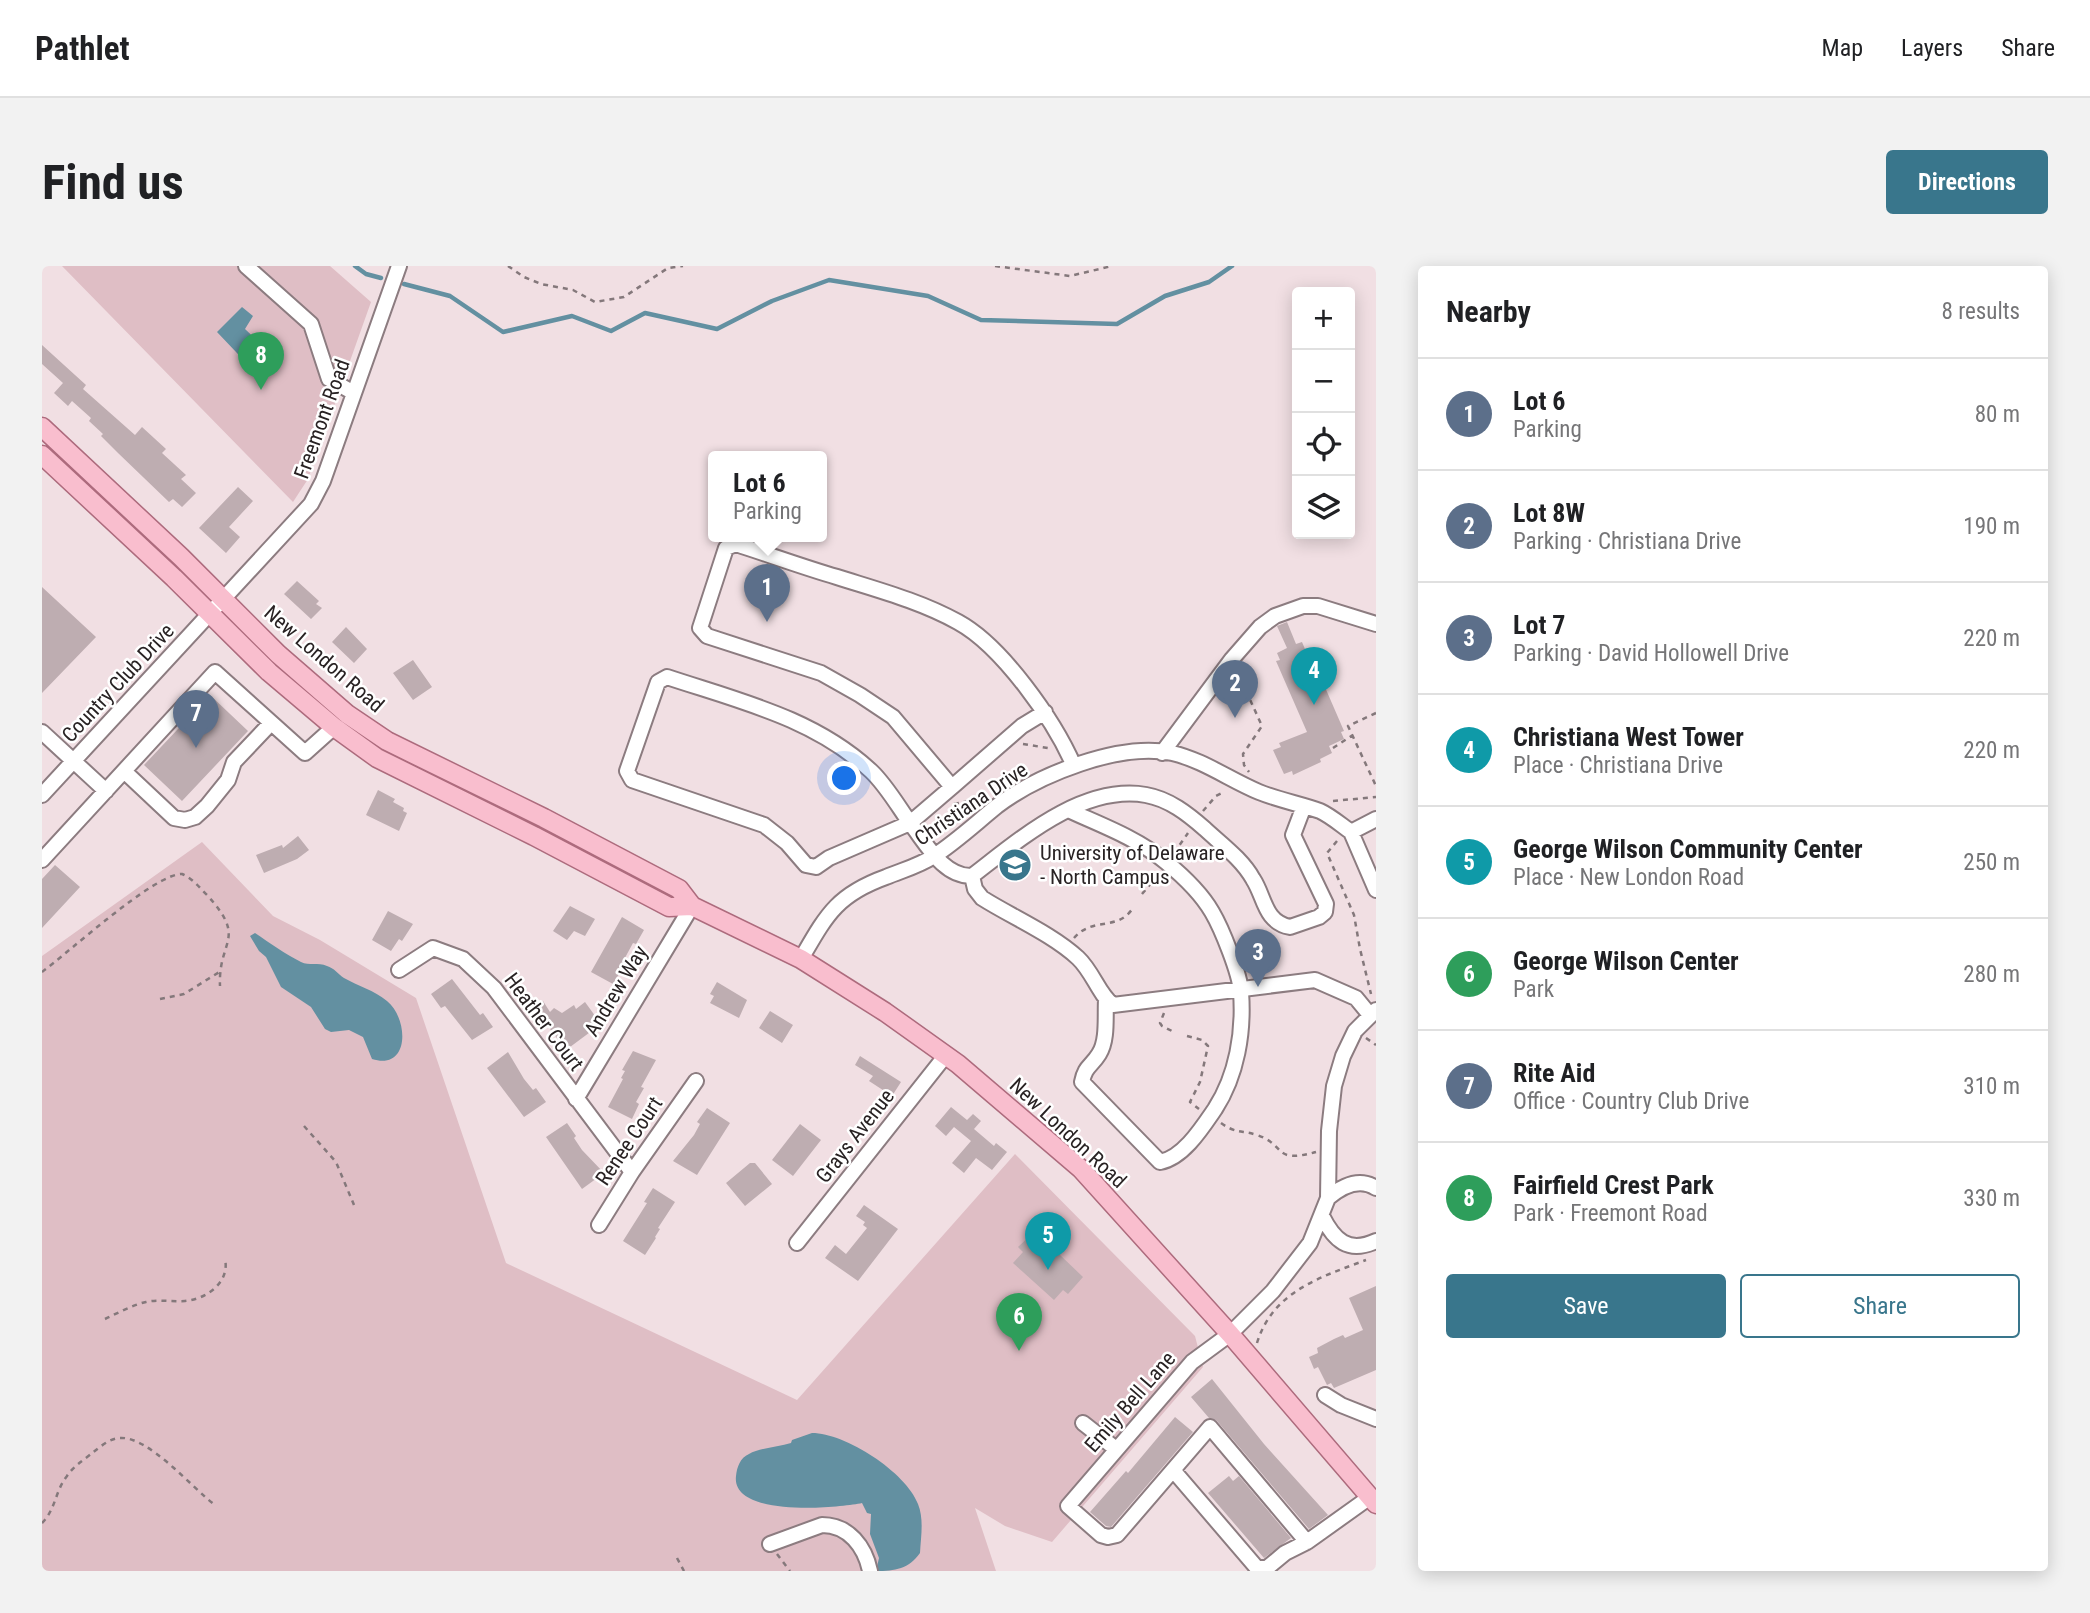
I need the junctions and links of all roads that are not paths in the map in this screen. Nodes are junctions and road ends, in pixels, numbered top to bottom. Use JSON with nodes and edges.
{"nodes":[{"id":1,"x":246,"y":266,"type":"edge"},
{"id":2,"x":399,"y":266,"type":"edge"},
{"id":3,"x":354,"y":393,"type":"junction"},
{"id":4,"x":42,"y":427,"type":"edge"},
{"id":5,"x":42,"y":455,"type":"edge"},
{"id":6,"x":225,"y":600,"type":"junction"},
{"id":7,"x":210,"y":615,"type":"junction"},
{"id":8,"x":1376,"y":624,"type":"edge"},
{"id":9,"x":1045,"y":712,"type":"junction"},
{"id":10,"x":271,"y":723,"type":"junction"},
{"id":11,"x":334,"y":727,"type":"junction"},
{"id":12,"x":42,"y":732,"type":"edge"},
{"id":13,"x":1162,"y":753,"type":"junction"},
{"id":14,"x":74,"y":761,"type":"junction"},
{"id":15,"x":1074,"y":766,"type":"junction"},
{"id":16,"x":124,"y":771,"type":"junction"},
{"id":17,"x":952,"y":787,"type":"junction"},
{"id":18,"x":44,"y":790,"type":"edge"},
{"id":19,"x":106,"y":790,"type":"junction"},
{"id":20,"x":1304,"y":806,"type":"junction"},
{"id":21,"x":1068,"y":810,"type":"junction"},
{"id":22,"x":1376,"y":819,"type":"edge"},
{"id":23,"x":910,"y":822,"type":"junction"},
{"id":24,"x":1349,"y":830,"type":"junction"},
{"id":25,"x":935,"y":856,"type":"junction"},
{"id":26,"x":42,"y":860,"type":"edge"},
{"id":27,"x":972,"y":876,"type":"junction"},
{"id":28,"x":1376,"y":890,"type":"edge"},
{"id":29,"x":692,"y":906,"type":"junction"},
{"id":30,"x":801,"y":959,"type":"junction"},
{"id":31,"x":399,"y":970,"type":"dead end"},
{"id":32,"x":1241,"y":990,"type":"junction"},
{"id":33,"x":1105,"y":1000,"type":"junction"},
{"id":34,"x":1370,"y":1011,"type":"edge"},
{"id":35,"x":946,"y":1055,"type":"junction"},
{"id":36,"x":696,"y":1081,"type":"dead end"},
{"id":37,"x":576,"y":1099,"type":"junction"},
{"id":38,"x":632,"y":1172,"type":"junction"},
{"id":39,"x":1376,"y":1188,"type":"edge"},
{"id":40,"x":1328,"y":1198,"type":"junction"},
{"id":41,"x":1322,"y":1216,"type":"junction"},
{"id":42,"x":599,"y":1225,"type":"dead end"},
{"id":43,"x":1376,"y":1241,"type":"edge"},
{"id":44,"x":797,"y":1243,"type":"dead end"},
{"id":45,"x":1230,"y":1334,"type":"junction"},
{"id":46,"x":1325,"y":1395,"type":"dead end"},
{"id":47,"x":1376,"y":1419,"type":"edge"},
{"id":48,"x":1083,"y":1423,"type":"dead end"},
{"id":49,"x":1116,"y":1449,"type":"junction"},
{"id":50,"x":1173,"y":1470,"type":"junction"},
{"id":51,"x":1373,"y":1500,"type":"edge"},
{"id":52,"x":1307,"y":1542,"type":"junction"},
{"id":53,"x":770,"y":1544,"type":"road end"},
{"id":54,"x":870,"y":1571,"type":"edge"}],
"edges":[{"from":1,"to":3,"type":"street"},
{"from":2,"to":3,"type":"street","name":"Freemont Road"},
{"from":3,"to":6,"type":"street","name":"Freemont Road"},
{"from":4,"to":6,"type":"main road","name":"New London Road"},
{"from":5,"to":7,"type":"main road","name":"New London Road"},
{"from":6,"to":7,"type":"street","name":"Country Club Drive"},
{"from":6,"to":29,"type":"main road","name":"New London Road"},
{"from":7,"to":11,"type":"main road","name":"New London Road"},
{"from":7,"to":14,"type":"street","name":"Country Club Drive"},
{"from":8,"to":13,"type":"street"},
{"from":9,"to":15,"type":"street"},
{"from":9,"to":17,"type":"street"},
{"from":9,"to":17,"type":"street"},
{"from":10,"to":11,"type":"street"},
{"from":10,"to":16,"type":"street"},
{"from":10,"to":16,"type":"street"},
{"from":11,"to":29,"type":"main road","name":"New London Road"},
{"from":12,"to":14,"type":"street"},
{"from":13,"to":15,"type":"street","name":"Christiana Drive"},
{"from":13,"to":20,"type":"street","name":"Christiana Drive"},
{"from":14,"to":18,"type":"street","name":"Country Club Drive"},
{"from":14,"to":19,"type":"street"},
{"from":15,"to":25,"type":"street","name":"Christiana Drive"},
{"from":16,"to":19,"type":"street"},
{"from":17,"to":23,"type":"street"},
{"from":19,"to":26,"type":"street"},
{"from":20,"to":21,"type":"street"},
{"from":20,"to":24,"type":"street","name":"Christiana Drive"},
{"from":21,"to":27,"type":"street"},
{"from":21,"to":32,"type":"street"},
{"from":22,"to":24,"type":"street"},
{"from":23,"to":23,"type":"street"},
{"from":23,"to":25,"type":"street"},
{"from":24,"to":28,"type":"street"},
{"from":25,"to":27,"type":"street"},
{"from":25,"to":30,"type":"street","name":"Christiana Drive"},
{"from":27,"to":33,"type":"street"},
{"from":29,"to":30,"type":"main road","name":"New London Road"},
{"from":29,"to":37,"type":"street","name":"Andrew Way"},
{"from":30,"to":35,"type":"main road","name":"New London Road"},
{"from":31,"to":37,"type":"street","name":"Heather Court"},
{"from":32,"to":33,"type":"street"},
{"from":32,"to":33,"type":"street"},
{"from":32,"to":34,"type":"street"},
{"from":34,"to":40,"type":"street","name":"Emily Bell Lane"},
{"from":35,"to":44,"type":"street","name":"Grays Avenue"},
{"from":35,"to":45,"type":"main road","name":"New London Road"},
{"from":36,"to":38,"type":"street","name":"Renee Court"},
{"from":37,"to":38,"type":"street","name":"Heather Court"},
{"from":38,"to":42,"type":"street","name":"Renee Court"},
{"from":39,"to":40,"type":"street"},
{"from":40,"to":41,"type":"street","name":"Emily Bell Lane"},
{"from":41,"to":43,"type":"street"},
{"from":41,"to":45,"type":"street","name":"Emily Bell Lane"},
{"from":45,"to":49,"type":"street","name":"Emily Bell Lane"},
{"from":45,"to":51,"type":"main road","name":"New London Road"},
{"from":46,"to":47,"type":"street"},
{"from":48,"to":49,"type":"street"},
{"from":49,"to":50,"type":"street","name":"Emily Bell Lane"},
{"from":50,"to":52,"type":"street"},
{"from":50,"to":52,"type":"street"},
{"from":51,"to":52,"type":"street"},
{"from":53,"to":54,"type":"street"}]}
